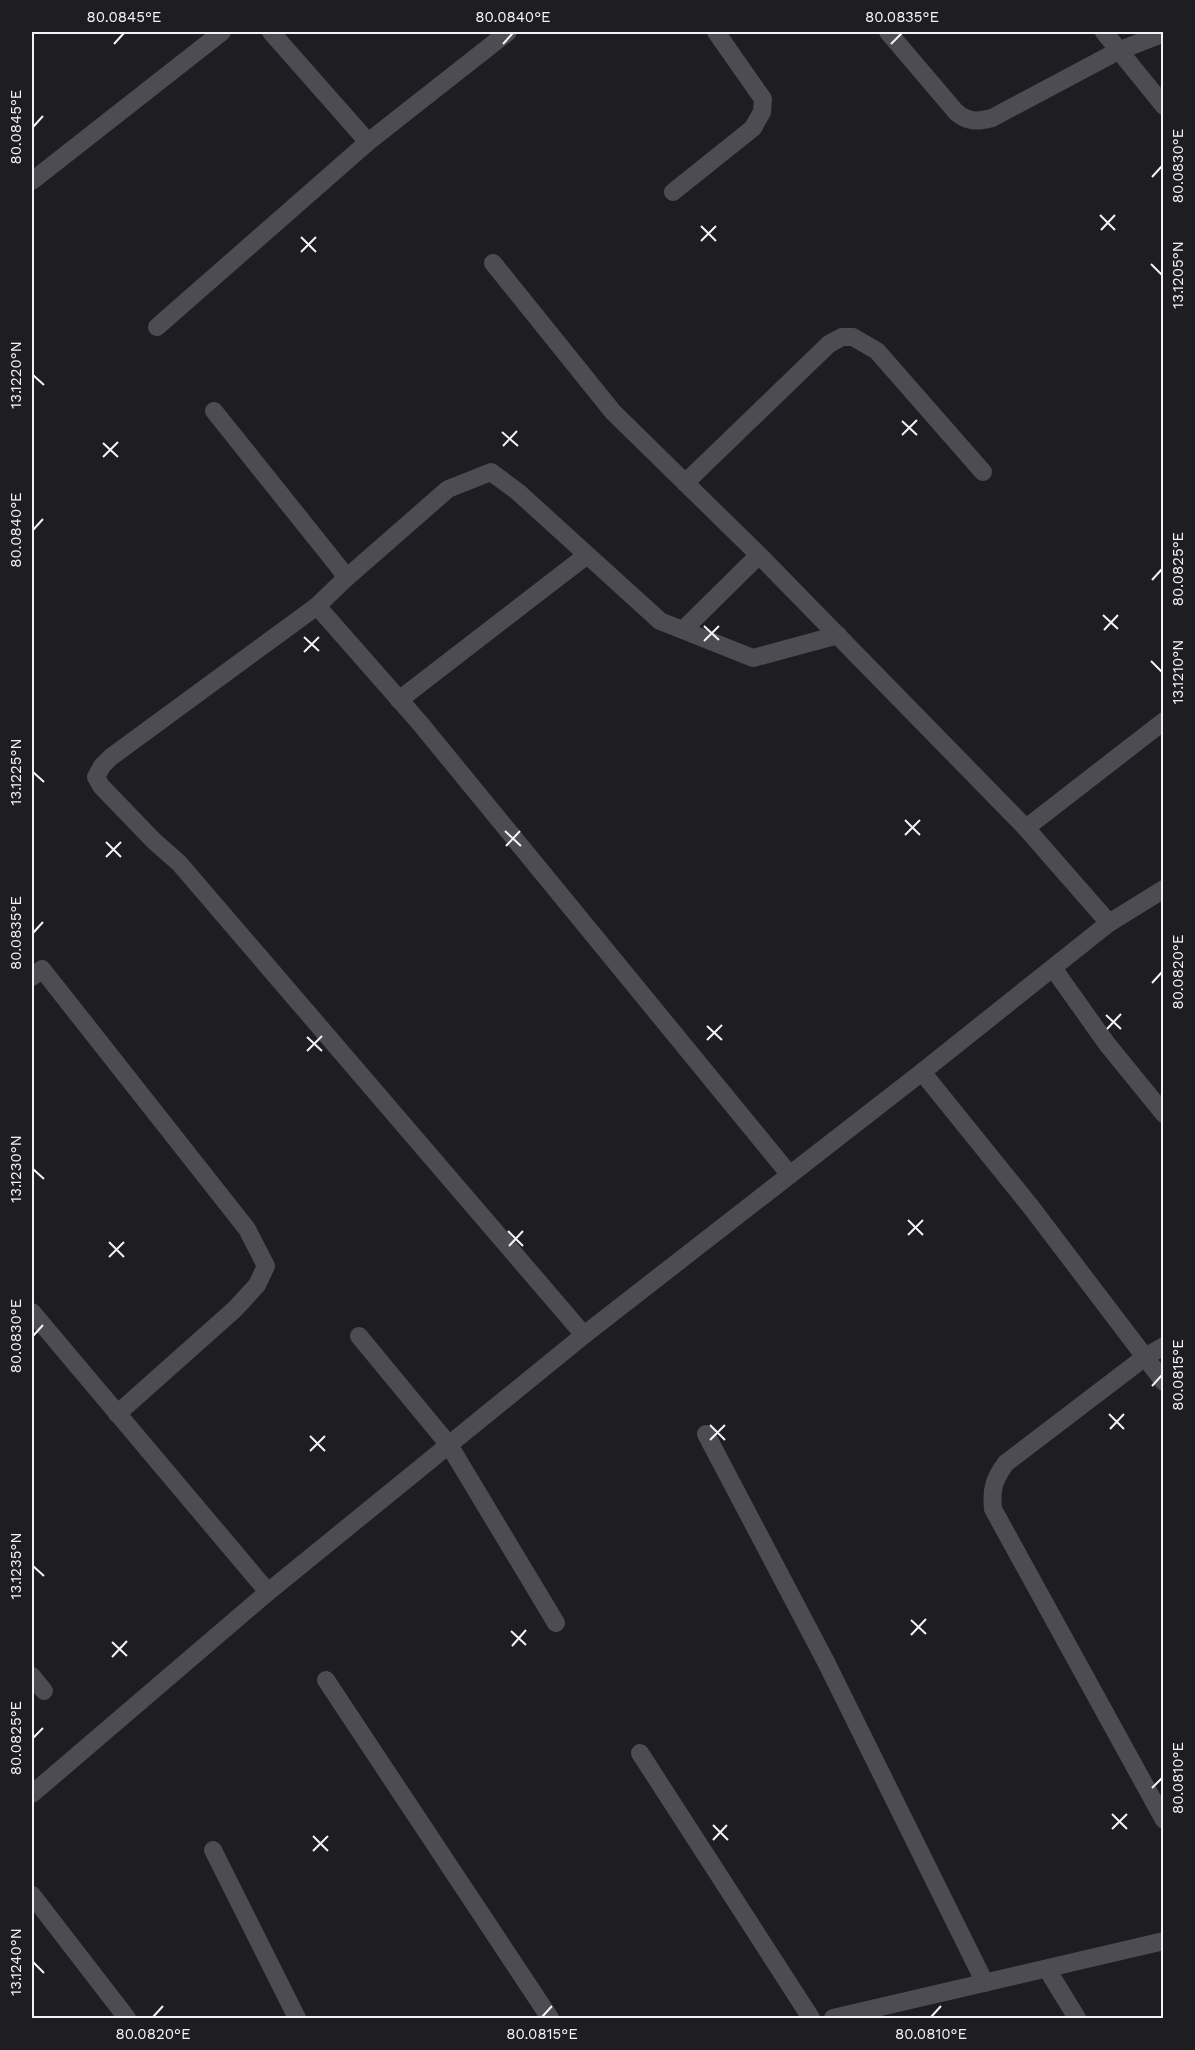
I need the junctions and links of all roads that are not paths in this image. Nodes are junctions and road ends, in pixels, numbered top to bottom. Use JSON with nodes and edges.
{"nodes":[{"id":1,"x":222,"y":32,"type":"edge"},
{"id":2,"x":271,"y":32,"type":"edge"},
{"id":3,"x":508,"y":32,"type":"edge"},
{"id":4,"x":716,"y":32,"type":"edge"},
{"id":5,"x":888,"y":32,"type":"edge"},
{"id":6,"x":1104,"y":32,"type":"edge"},
{"id":7,"x":1164,"y":33,"type":"edge"},
{"id":8,"x":1118,"y":51,"type":"junction"},
{"id":9,"x":1164,"y":106,"type":"edge"},
{"id":10,"x":368,"y":142,"type":"junction"},
{"id":11,"x":32,"y":181,"type":"edge"},
{"id":12,"x":673,"y":192,"type":"dead end"},
{"id":13,"x":493,"y":263,"type":"dead end"},
{"id":14,"x":158,"y":327,"type":"dead end"},
{"id":15,"x":214,"y":411,"type":"dead end"},
{"id":16,"x":983,"y":472,"type":"dead end"},
{"id":17,"x":685,"y":483,"type":"junction"},
{"id":18,"x":587,"y":555,"type":"junction"},
{"id":19,"x":759,"y":555,"type":"junction"},
{"id":20,"x":344,"y":580,"type":"junction"},
{"id":21,"x":317,"y":606,"type":"junction"},
{"id":22,"x":683,"y":630,"type":"junction"},
{"id":23,"x":838,"y":635,"type":"junction"},
{"id":24,"x":399,"y":700,"type":"junction"},
{"id":25,"x":1164,"y":721,"type":"edge"},
{"id":26,"x":1026,"y":828,"type":"junction"},
{"id":27,"x":1164,"y":888,"type":"edge"},
{"id":28,"x":1110,"y":923,"type":"junction"},
{"id":29,"x":1053,"y":968,"type":"junction"},
{"id":30,"x":32,"y":977,"type":"edge"},
{"id":31,"x":922,"y":1072,"type":"junction"},
{"id":32,"x":1164,"y":1114,"type":"edge"},
{"id":33,"x":790,"y":1175,"type":"junction"},
{"id":34,"x":32,"y":1312,"type":"edge"},
{"id":35,"x":584,"y":1335,"type":"junction"},
{"id":36,"x":359,"y":1336,"type":"dead end"},
{"id":37,"x":1164,"y":1346,"type":"edge"},
{"id":38,"x":1146,"y":1357,"type":"junction"},
{"id":39,"x":1164,"y":1382,"type":"edge"},
{"id":40,"x":117,"y":1414,"type":"junction"},
{"id":41,"x":706,"y":1434,"type":"dead end"},
{"id":42,"x":449,"y":1445,"type":"junction"},
{"id":43,"x":268,"y":1593,"type":"junction"},
{"id":44,"x":556,"y":1623,"type":"dead end"},
{"id":45,"x":32,"y":1676,"type":"edge"},
{"id":46,"x":326,"y":1680,"type":"dead end"},
{"id":47,"x":44,"y":1691,"type":"dead end"},
{"id":48,"x":640,"y":1753,"type":"dead end"},
{"id":49,"x":32,"y":1794,"type":"edge"},
{"id":50,"x":1164,"y":1820,"type":"edge"},
{"id":51,"x":213,"y":1850,"type":"dead end"},
{"id":52,"x":32,"y":1895,"type":"edge"},
{"id":53,"x":1164,"y":1941,"type":"edge"},
{"id":54,"x":1047,"y":1969,"type":"junction"},
{"id":55,"x":985,"y":1983,"type":"junction"},
{"id":56,"x":127,"y":2019,"type":"edge"},
{"id":57,"x":297,"y":2019,"type":"edge"},
{"id":58,"x":550,"y":2019,"type":"edge"},
{"id":59,"x":811,"y":2019,"type":"edge"},
{"id":60,"x":833,"y":2019,"type":"edge"},
{"id":61,"x":1077,"y":2019,"type":"edge"}],
"edges":[{"from":1,"to":11,"type":"street"},
{"from":2,"to":10,"type":"street"},
{"from":3,"to":10,"type":"street"},
{"from":4,"to":12,"type":"street"},
{"from":5,"to":8,"type":"street"},
{"from":6,"to":8,"type":"street"},
{"from":7,"to":8,"type":"street"},
{"from":8,"to":9,"type":"street"},
{"from":10,"to":14,"type":"street"},
{"from":13,"to":17,"type":"street"},
{"from":15,"to":20,"type":"street"},
{"from":16,"to":17,"type":"street"},
{"from":17,"to":19,"type":"street"},
{"from":18,"to":20,"type":"street"},
{"from":18,"to":22,"type":"street"},
{"from":18,"to":24,"type":"street"},
{"from":19,"to":22,"type":"street"},
{"from":19,"to":23,"type":"street"},
{"from":20,"to":21,"type":"street"},
{"from":21,"to":24,"type":"street"},
{"from":21,"to":35,"type":"street"},
{"from":22,"to":23,"type":"street"},
{"from":23,"to":26,"type":"street"},
{"from":24,"to":33,"type":"street"},
{"from":25,"to":26,"type":"street"},
{"from":26,"to":28,"type":"street"},
{"from":27,"to":28,"type":"street"},
{"from":28,"to":29,"type":"street"},
{"from":29,"to":31,"type":"street"},
{"from":29,"to":32,"type":"street"},
{"from":30,"to":40,"type":"street"},
{"from":31,"to":33,"type":"street"},
{"from":31,"to":38,"type":"street"},
{"from":33,"to":35,"type":"street"},
{"from":34,"to":40,"type":"street"},
{"from":35,"to":42,"type":"street"},
{"from":36,"to":42,"type":"street"},
{"from":37,"to":38,"type":"street"},
{"from":38,"to":39,"type":"street"},
{"from":38,"to":50,"type":"street"},
{"from":40,"to":43,"type":"street"},
{"from":41,"to":55,"type":"street"},
{"from":42,"to":43,"type":"street"},
{"from":42,"to":44,"type":"street"},
{"from":43,"to":49,"type":"street"},
{"from":45,"to":47,"type":"street"},
{"from":46,"to":58,"type":"street"},
{"from":48,"to":59,"type":"street"},
{"from":51,"to":57,"type":"street"},
{"from":52,"to":56,"type":"street"},
{"from":53,"to":54,"type":"street"},
{"from":54,"to":55,"type":"street"},
{"from":54,"to":61,"type":"street"},
{"from":55,"to":60,"type":"street"}]}
